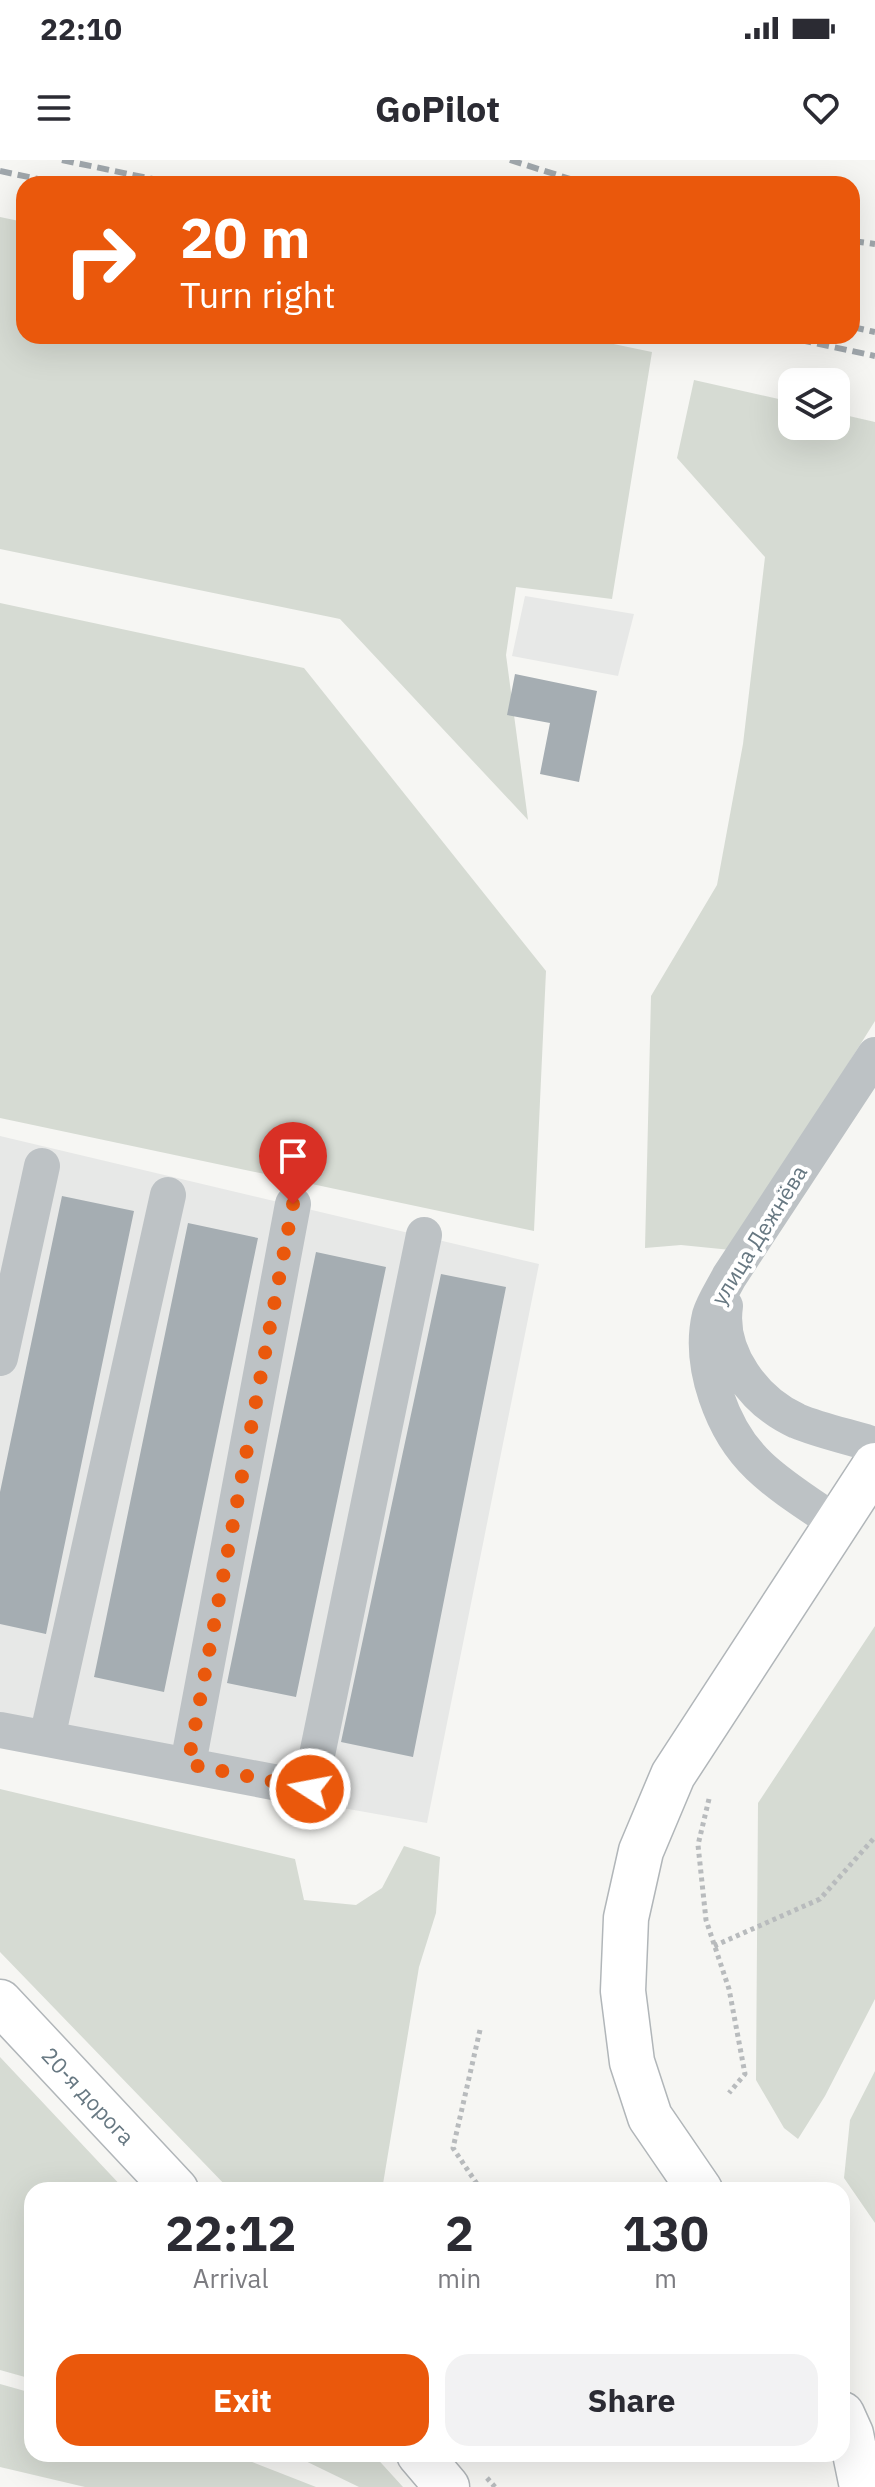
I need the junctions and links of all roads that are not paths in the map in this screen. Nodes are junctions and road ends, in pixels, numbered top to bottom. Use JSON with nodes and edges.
{"nodes":[{"id":1,"x":875,"y":1055,"type":"edge"},
{"id":2,"x":42,"y":1166,"type":"dead end"},
{"id":3,"x":168,"y":1195,"type":"dead end"},
{"id":4,"x":293,"y":1204,"type":"dead end"},
{"id":5,"x":424,"y":1235,"type":"dead end"},
{"id":6,"x":729,"y":1277,"type":"junction"},
{"id":7,"x":0,"y":1358,"type":"edge"},
{"id":8,"x":875,"y":1445,"type":"edge"},
{"id":9,"x":875,"y":1465,"type":"edge"},
{"id":10,"x":838,"y":1524,"type":"junction"},
{"id":11,"x":0,"y":1730,"type":"edge"},
{"id":12,"x":47,"y":1738,"type":"junction"},
{"id":13,"x":188,"y":1764,"type":"junction"},
{"id":14,"x":0,"y":2002,"type":"edge"},
{"id":15,"x":169,"y":2182,"type":"edge"},
{"id":16,"x":695,"y":2182,"type":"edge"},
{"id":17,"x":850,"y":2399,"type":"edge"},
{"id":18,"x":875,"y":2424,"type":"edge"},
{"id":19,"x":850,"y":2432,"type":"edge"},
{"id":20,"x":426,"y":2462,"type":"edge"},
{"id":21,"x":447,"y":2487,"type":"edge"},
{"id":22,"x":862,"y":2487,"type":"edge"}],
"edges":[{"from":1,"to":6,"type":"street","name":"улица Дежнёва"},
{"from":2,"to":7,"type":"street"},
{"from":3,"to":12,"type":"street"},
{"from":4,"to":13,"type":"street"},
{"from":5,"to":13,"type":"street"},
{"from":6,"to":8,"type":"street"},
{"from":6,"to":10,"type":"street","name":"улица Дежнёва"},
{"from":9,"to":10,"type":"main road"},
{"from":10,"to":16,"type":"main road"},
{"from":11,"to":12,"type":"street"},
{"from":12,"to":13,"type":"street"},
{"from":14,"to":15,"type":"main road","name":"20-я дорога"},
{"from":17,"to":18,"type":"main road"},
{"from":19,"to":22,"type":"main road"},
{"from":20,"to":21,"type":"main road"}]}
